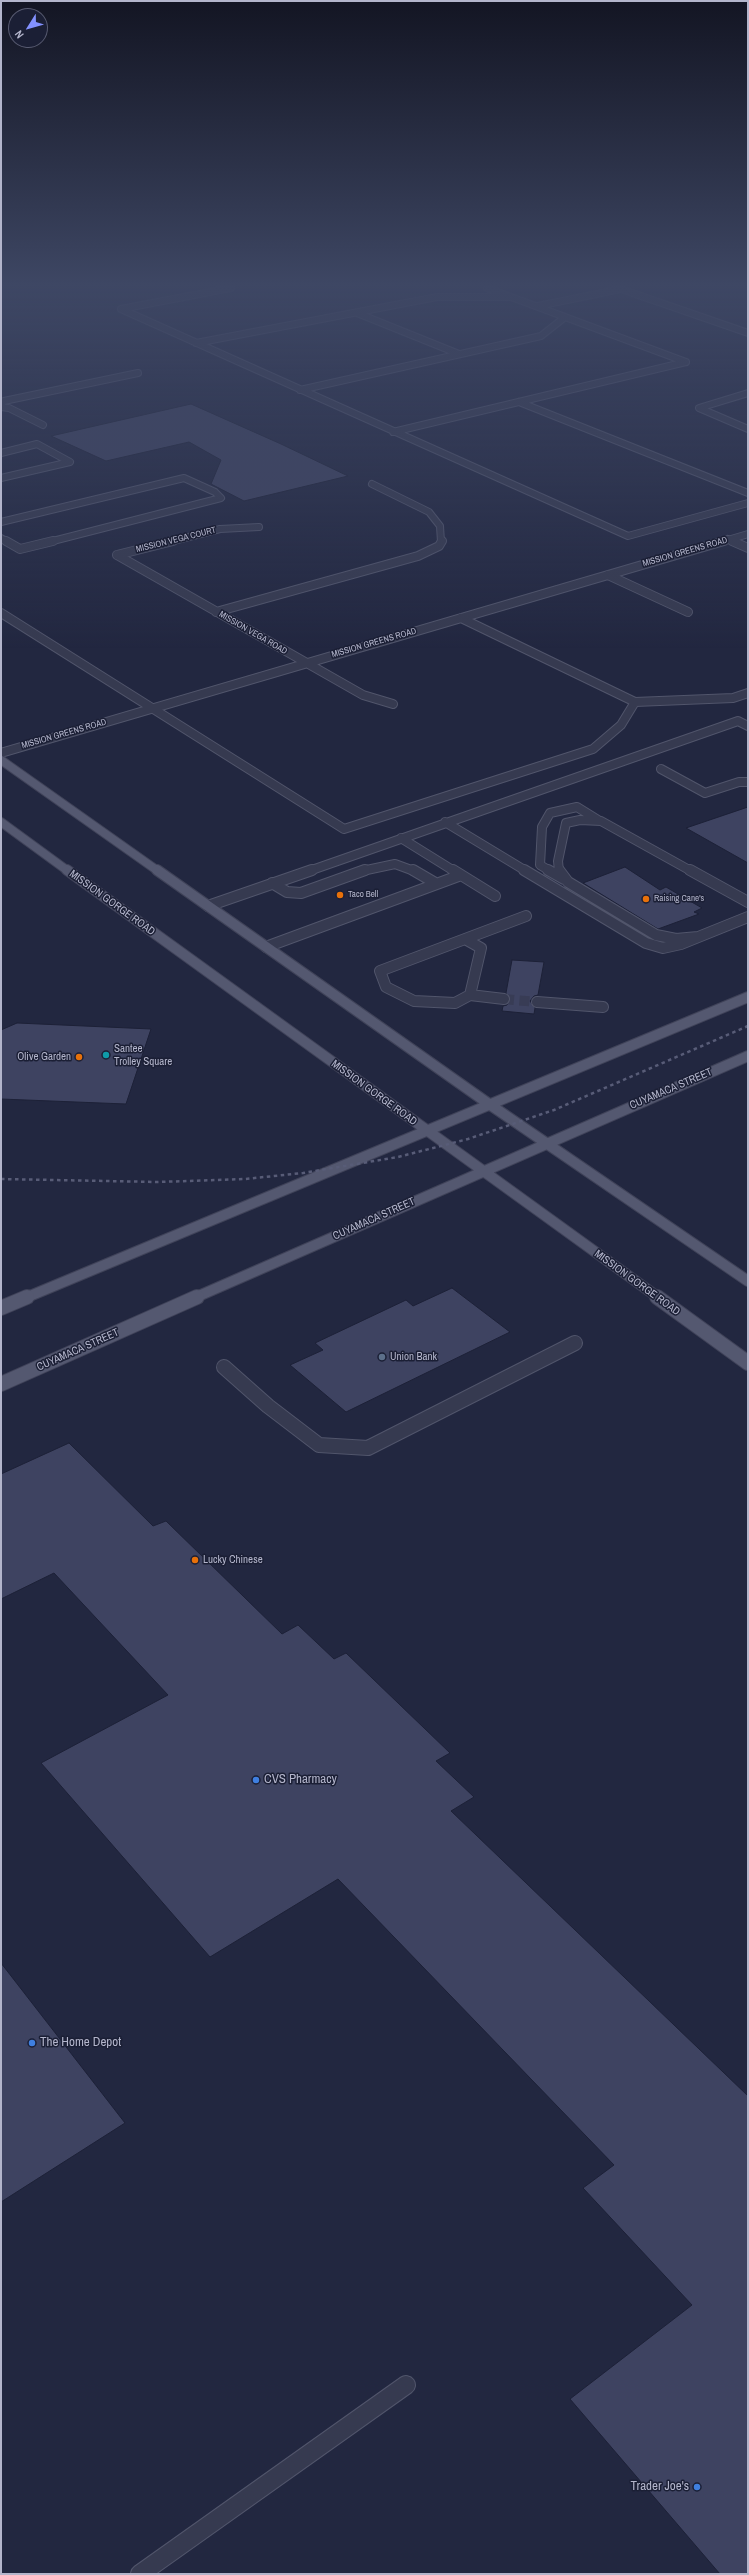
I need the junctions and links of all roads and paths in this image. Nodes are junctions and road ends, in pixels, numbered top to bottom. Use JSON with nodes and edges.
{"nodes":[{"id":1,"x":9,"y":408,"type":"edge"},
{"id":2,"x":340,"y":408,"type":"edge"},
{"id":3,"x":493,"y":408,"type":"edge"},
{"id":4,"x":535,"y":408,"type":"edge"},
{"id":5,"x":699,"y":408,"type":"edge"},
{"id":6,"x":43,"y":425,"type":"dead end"},
{"id":7,"x":748,"y":429,"type":"edge"},
{"id":8,"x":393,"y":432,"type":"junction"},
{"id":9,"x":1,"y":453,"type":"edge"},
{"id":10,"x":1,"y":478,"type":"edge"},
{"id":11,"x":372,"y":484,"type":"dead end"},
{"id":12,"x":748,"y":493,"type":"edge"},
{"id":13,"x":748,"y":502,"type":"edge"},
{"id":14,"x":1,"y":522,"type":"edge"},
{"id":15,"x":259,"y":527,"type":"dead end"},
{"id":16,"x":748,"y":534,"type":"edge"},
{"id":17,"x":1,"y":538,"type":"edge"},
{"id":18,"x":728,"y":540,"type":"junction"},
{"id":19,"x":748,"y":548,"type":"edge"},
{"id":20,"x":117,"y":555,"type":"joint"},
{"id":21,"x":608,"y":575,"type":"junction"},
{"id":22,"x":216,"y":612,"type":"junction"},
{"id":23,"x":688,"y":612,"type":"dead end"},
{"id":24,"x":1,"y":613,"type":"edge"},
{"id":25,"x":461,"y":618,"type":"junction"},
{"id":26,"x":306,"y":663,"type":"junction"},
{"id":27,"x":748,"y":693,"type":"edge"},
{"id":28,"x":635,"y":702,"type":"junction"},
{"id":29,"x":393,"y":704,"type":"dead end"},
{"id":30,"x":151,"y":708,"type":"junction"},
{"id":31,"x":748,"y":717,"type":"edge"},
{"id":32,"x":738,"y":721,"type":"junction"},
{"id":33,"x":748,"y":726,"type":"edge"},
{"id":34,"x":1,"y":752,"type":"edge"},
{"id":35,"x":1,"y":760,"type":"edge"},
{"id":36,"x":661,"y":770,"type":"dead end"},
{"id":37,"x":748,"y":782,"type":"edge"},
{"id":38,"x":601,"y":821,"type":"junction"},
{"id":39,"x":1,"y":822,"type":"edge"},
{"id":40,"x":445,"y":822,"type":"junction"},
{"id":41,"x":400,"y":838,"type":"junction"},
{"id":42,"x":461,"y":875,"type":"junction"},
{"id":43,"x":568,"y":882,"type":"junction"},
{"id":44,"x":272,"y":884,"type":"junction"},
{"id":45,"x":437,"y":884,"type":"junction"},
{"id":46,"x":495,"y":896,"type":"dead end"},
{"id":47,"x":748,"y":902,"type":"edge"},
{"id":48,"x":208,"y":906,"type":"junction"},
{"id":49,"x":526,"y":916,"type":"dead end"},
{"id":50,"x":748,"y":917,"type":"edge"},
{"id":51,"x":698,"y":937,"type":"junction"},
{"id":52,"x":465,"y":939,"type":"junction"},
{"id":53,"x":266,"y":947,"type":"junction"},
{"id":54,"x":470,"y":995,"type":"junction"},
{"id":55,"x":748,"y":997,"type":"edge"},
{"id":56,"x":504,"y":999,"type":"tunnel mouth"},
{"id":57,"x":537,"y":1002,"type":"tunnel mouth"},
{"id":58,"x":603,"y":1007,"type":"dead end"},
{"id":59,"x":748,"y":1056,"type":"edge"},
{"id":60,"x":489,"y":1104,"type":"junction"},
{"id":61,"x":425,"y":1131,"type":"junction"},
{"id":62,"x":546,"y":1143,"type":"junction"},
{"id":63,"x":481,"y":1171,"type":"junction"},
{"id":64,"x":748,"y":1281,"type":"edge"},
{"id":65,"x":1,"y":1308,"type":"edge"},
{"id":66,"x":576,"y":1343,"type":"dead end"},
{"id":67,"x":748,"y":1362,"type":"edge"},
{"id":68,"x":224,"y":1367,"type":"dead end"},
{"id":69,"x":1,"y":1384,"type":"edge"},
{"id":70,"x":406,"y":2385,"type":"dead end"},
{"id":71,"x":140,"y":2574,"type":"edge"}],
"edges":[{"from":1,"to":6,"type":"street"},
{"from":2,"to":8,"type":"street"},
{"from":3,"to":8,"type":"street"},
{"from":4,"to":12,"type":"street"},
{"from":5,"to":7,"type":"street"},
{"from":8,"to":13,"type":"street"},
{"from":9,"to":10,"type":"street"},
{"from":11,"to":22,"type":"street"},
{"from":14,"to":17,"type":"street"},
{"from":15,"to":20,"type":"street","name":"MISSION VEGA COURT"},
{"from":16,"to":18,"type":"street","name":"MISSION GREENS ROAD"},
{"from":18,"to":19,"type":"street"},
{"from":18,"to":21,"type":"street","name":"MISSION GREENS ROAD"},
{"from":20,"to":22,"type":"street","name":"MISSION VEGA ROAD"},
{"from":21,"to":23,"type":"street"},
{"from":21,"to":25,"type":"street","name":"MISSION GREENS ROAD"},
{"from":22,"to":26,"type":"street","name":"MISSION VEGA ROAD"},
{"from":24,"to":30,"type":"street"},
{"from":25,"to":26,"type":"street","name":"MISSION GREENS ROAD"},
{"from":25,"to":28,"type":"street"},
{"from":26,"to":29,"type":"street","name":"MISSION VEGA ROAD"},
{"from":26,"to":30,"type":"street","name":"MISSION GREENS ROAD"},
{"from":27,"to":28,"type":"street"},
{"from":28,"to":30,"type":"street"},
{"from":30,"to":34,"type":"street","name":"MISSION GREENS ROAD"},
{"from":31,"to":32,"type":"street"},
{"from":32,"to":33,"type":"street"},
{"from":32,"to":40,"type":"street"},
{"from":35,"to":48,"type":"main road"},
{"from":36,"to":37,"type":"street"},
{"from":38,"to":43,"type":"street"},
{"from":38,"to":43,"type":"street"},
{"from":38,"to":47,"type":"street"},
{"from":39,"to":61,"type":"main road","name":"MISSION GORGE ROAD"},
{"from":40,"to":41,"type":"street"},
{"from":40,"to":51,"type":"street"},
{"from":41,"to":42,"type":"street"},
{"from":41,"to":44,"type":"street"},
{"from":42,"to":45,"type":"street"},
{"from":42,"to":46,"type":"street"},
{"from":43,"to":51,"type":"street"},
{"from":44,"to":45,"type":"street"},
{"from":44,"to":48,"type":"street"},
{"from":45,"to":53,"type":"street"},
{"from":48,"to":53,"type":"main road"},
{"from":49,"to":52,"type":"street"},
{"from":50,"to":51,"type":"street"},
{"from":52,"to":54,"type":"street"},
{"from":52,"to":54,"type":"street"},
{"from":53,"to":60,"type":"main road"},
{"from":54,"to":56,"type":"street"},
{"from":55,"to":60,"type":"main road"},
{"from":57,"to":58,"type":"street"},
{"from":59,"to":62,"type":"main road","name":"CUYAMACA STREET"},
{"from":60,"to":61,"type":"main road"},
{"from":60,"to":62,"type":"main road"},
{"from":61,"to":63,"type":"main road","name":"MISSION GORGE ROAD"},
{"from":61,"to":65,"type":"main road"},
{"from":62,"to":63,"type":"main road","name":"CUYAMACA STREET"},
{"from":62,"to":64,"type":"main road"},
{"from":63,"to":67,"type":"main road","name":"MISSION GORGE ROAD"},
{"from":63,"to":69,"type":"main road","name":"CUYAMACA STREET"},
{"from":66,"to":68,"type":"street"},
{"from":70,"to":71,"type":"street"}]}
